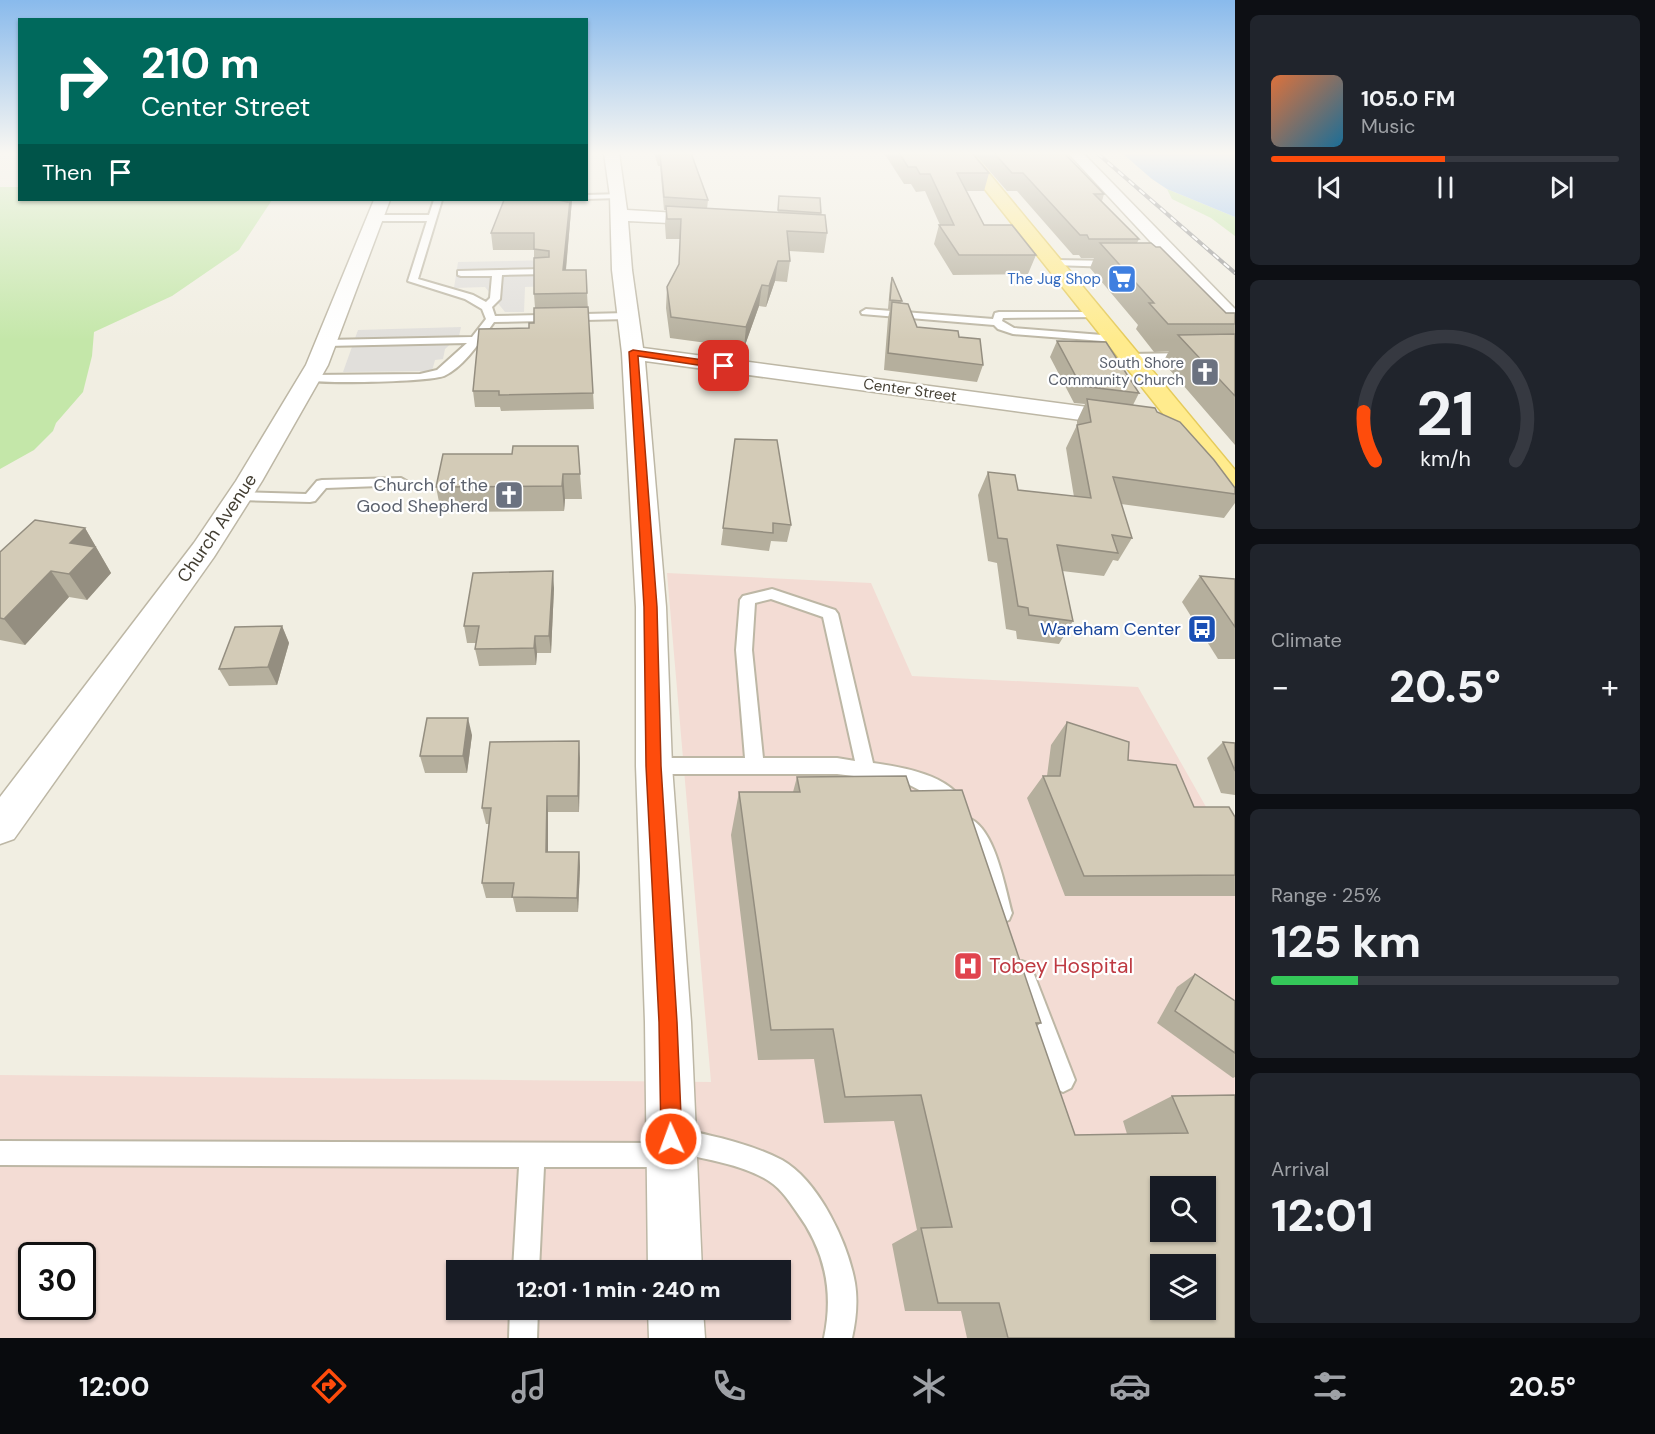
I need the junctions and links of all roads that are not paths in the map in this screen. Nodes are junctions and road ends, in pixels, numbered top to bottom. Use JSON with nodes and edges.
{"nodes":[{"id":1,"x":376,"y":215,"type":"edge"},
{"id":2,"x":417,"y":215,"type":"edge"},
{"id":3,"x":611,"y":215,"type":"edge"},
{"id":4,"x":688,"y":215,"type":"edge"},
{"id":5,"x":1016,"y":215,"type":"edge"},
{"id":6,"x":1132,"y":215,"type":"edge"},
{"id":7,"x":432,"y":218,"type":"joint"},
{"id":8,"x":724,"y":221,"type":"edge"},
{"id":9,"x":1055,"y":263,"type":"junction"},
{"id":10,"x":1124,"y":264,"type":"edge"},
{"id":11,"x":545,"y":272,"type":"edge"},
{"id":12,"x":461,"y":273,"type":"dead end"},
{"id":13,"x":497,"y":273,"type":"junction"},
{"id":14,"x":487,"y":307,"type":"junction"},
{"id":15,"x":866,"y":312,"type":"dead end"},
{"id":16,"x":1046,"y":315,"type":"junction"},
{"id":17,"x":1096,"y":315,"type":"junction"},
{"id":18,"x":628,"y":316,"type":"junction"},
{"id":19,"x":491,"y":319,"type":"junction"},
{"id":20,"x":1235,"y":321,"type":"edge"},
{"id":21,"x":996,"y":322,"type":"junction"},
{"id":22,"x":1057,"y":334,"type":"junction"},
{"id":23,"x":1115,"y":339,"type":"junction"},
{"id":24,"x":475,"y":340,"type":"junction"},
{"id":25,"x":326,"y":344,"type":"junction"},
{"id":26,"x":633,"y":352,"type":"junction"},
{"id":27,"x":1200,"y":356,"type":"edge"},
{"id":28,"x":1130,"y":357,"type":"junction"},
{"id":29,"x":310,"y":378,"type":"junction"},
{"id":30,"x":1187,"y":427,"type":"junction"},
{"id":31,"x":401,"y":482,"type":"dead end"},
{"id":32,"x":1235,"y":487,"type":"edge"},
{"id":33,"x":240,"y":496,"type":"junction"},
{"id":34,"x":755,"y":765,"type":"junction"},
{"id":35,"x":654,"y":766,"type":"junction"},
{"id":36,"x":866,"y":770,"type":"junction"},
{"id":37,"x":0,"y":827,"type":"edge"},
{"id":38,"x":1007,"y":931,"type":"edge"},
{"id":39,"x":1015,"y":952,"type":"edge"},
{"id":40,"x":1063,"y":1080,"type":"dead end"},
{"id":41,"x":671,"y":1147,"type":"junction"},
{"id":42,"x":0,"y":1153,"type":"edge"},
{"id":43,"x":532,"y":1155,"type":"junction"},
{"id":44,"x":527,"y":1260,"type":"edge"},
{"id":45,"x":675,"y":1260,"type":"edge"},
{"id":46,"x":524,"y":1320,"type":"edge"},
{"id":47,"x":676,"y":1320,"type":"edge"},
{"id":48,"x":523,"y":1338,"type":"edge"},
{"id":49,"x":677,"y":1338,"type":"edge"},
{"id":50,"x":838,"y":1338,"type":"edge"}],
"edges":[{"from":1,"to":25,"type":"street","name":"Church Avenue"},
{"from":2,"to":7,"type":"lane"},
{"from":3,"to":18,"type":"street"},
{"from":4,"to":8,"type":"street"},
{"from":5,"to":9,"type":"main road"},
{"from":6,"to":20,"type":"street"},
{"from":7,"to":14,"type":"lane"},
{"from":9,"to":10,"type":"lane"},
{"from":9,"to":17,"type":"main road"},
{"from":11,"to":13,"type":"lane"},
{"from":12,"to":13,"type":"lane"},
{"from":13,"to":14,"type":"lane"},
{"from":14,"to":19,"type":"lane"},
{"from":15,"to":21,"type":"lane"},
{"from":16,"to":17,"type":"lane"},
{"from":16,"to":21,"type":"lane"},
{"from":16,"to":22,"type":"lane"},
{"from":17,"to":23,"type":"main road"},
{"from":18,"to":19,"type":"lane"},
{"from":18,"to":26,"type":"street"},
{"from":19,"to":24,"type":"lane"},
{"from":21,"to":22,"type":"lane"},
{"from":22,"to":23,"type":"lane"},
{"from":23,"to":28,"type":"main road"},
{"from":24,"to":25,"type":"lane"},
{"from":24,"to":29,"type":"lane"},
{"from":25,"to":29,"type":"street","name":"Church Avenue"},
{"from":26,"to":30,"type":"street","name":"Center Street"},
{"from":26,"to":35,"type":"street"},
{"from":27,"to":28,"type":"lane"},
{"from":28,"to":30,"type":"main road"},
{"from":29,"to":33,"type":"street","name":"Church Avenue"},
{"from":30,"to":32,"type":"main road"},
{"from":31,"to":33,"type":"lane"},
{"from":33,"to":37,"type":"street","name":"Church Avenue"},
{"from":34,"to":35,"type":"lane"},
{"from":34,"to":36,"type":"lane"},
{"from":34,"to":36,"type":"lane"},
{"from":35,"to":41,"type":"street"},
{"from":36,"to":38,"type":"lane"},
{"from":39,"to":40,"type":"lane"},
{"from":41,"to":43,"type":"lane"},
{"from":41,"to":45,"type":"street"},
{"from":41,"to":50,"type":"lane"},
{"from":42,"to":43,"type":"lane"},
{"from":43,"to":44,"type":"lane"},
{"from":46,"to":48,"type":"lane"},
{"from":47,"to":49,"type":"street"}]}
